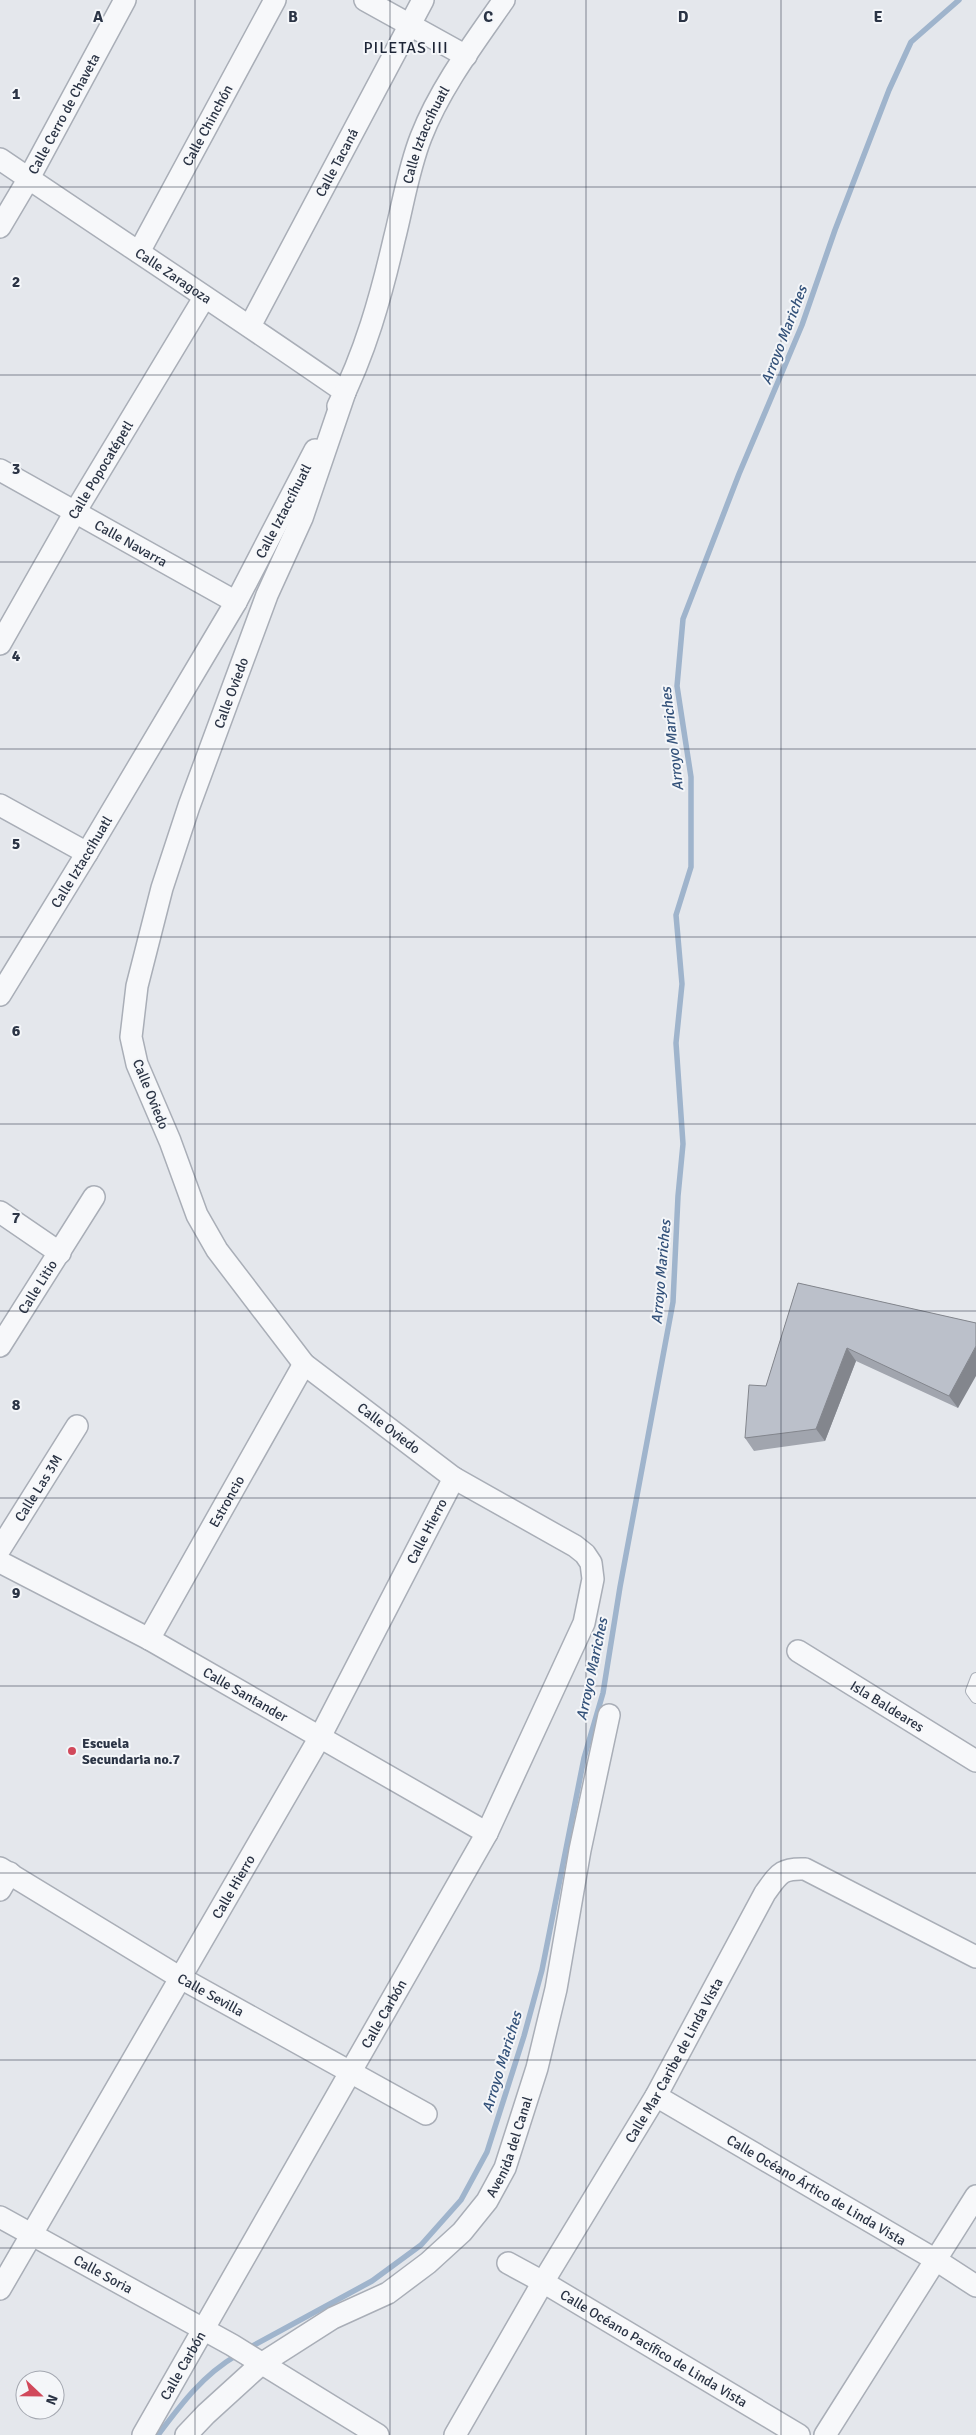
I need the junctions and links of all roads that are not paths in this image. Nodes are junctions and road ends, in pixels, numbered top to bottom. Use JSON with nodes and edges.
{"nodes":[{"id":1,"x":125,"y":0,"type":"edge"},
{"id":2,"x":275,"y":0,"type":"edge"},
{"id":3,"x":365,"y":0,"type":"edge"},
{"id":4,"x":423,"y":0,"type":"edge"},
{"id":5,"x":504,"y":0,"type":"edge"},
{"id":6,"x":410,"y":24,"type":"junction"},
{"id":7,"x":466,"y":56,"type":"junction"},
{"id":8,"x":0,"y":159,"type":"edge"},
{"id":9,"x":29,"y":178,"type":"junction"},
{"id":10,"x":0,"y":227,"type":"edge"},
{"id":11,"x":140,"y":252,"type":"junction"},
{"id":12,"x":204,"y":298,"type":"junction"},
{"id":13,"x":250,"y":326,"type":"junction"},
{"id":14,"x":345,"y":392,"type":"junction"},
{"id":15,"x":0,"y":470,"type":"edge"},
{"id":16,"x":75,"y":512,"type":"junction"},
{"id":17,"x":236,"y":602,"type":"junction"},
{"id":18,"x":0,"y":644,"type":"edge"},
{"id":19,"x":0,"y":805,"type":"edge"},
{"id":20,"x":87,"y":853,"type":"junction"},
{"id":21,"x":0,"y":996,"type":"edge"},
{"id":22,"x":94,"y":1197,"type":"dead end"},
{"id":23,"x":0,"y":1212,"type":"edge"},
{"id":24,"x":60,"y":1253,"type":"junction"},
{"id":25,"x":0,"y":1346,"type":"edge"},
{"id":26,"x":304,"y":1364,"type":"junction"},
{"id":27,"x":77,"y":1426,"type":"dead end"},
{"id":28,"x":454,"y":1478,"type":"junction"},
{"id":29,"x":0,"y":1549,"type":"edge"},
{"id":30,"x":0,"y":1562,"type":"edge"},
{"id":31,"x":593,"y":1579,"type":"joint"},
{"id":32,"x":149,"y":1639,"type":"junction"},
{"id":33,"x":798,"y":1651,"type":"dead end"},
{"id":34,"x":976,"y":1678,"type":"edge"},
{"id":35,"x":976,"y":1698,"type":"edge"},
{"id":36,"x":609,"y":1715,"type":"dead end"},
{"id":37,"x":320,"y":1737,"type":"junction"},
{"id":38,"x":976,"y":1761,"type":"edge"},
{"id":39,"x":487,"y":1833,"type":"junction"},
{"id":40,"x":3,"y":1877,"type":"edge"},
{"id":41,"x":976,"y":1957,"type":"edge"},
{"id":42,"x":179,"y":1977,"type":"junction"},
{"id":43,"x":351,"y":2071,"type":"junction"},
{"id":44,"x":656,"y":2096,"type":"junction"},
{"id":45,"x":426,"y":2114,"type":"dead end"},
{"id":46,"x":976,"y":2196,"type":"edge"},
{"id":47,"x":0,"y":2217,"type":"edge"},
{"id":48,"x":31,"y":2234,"type":"junction"},
{"id":49,"x":936,"y":2260,"type":"junction"},
{"id":50,"x":508,"y":2263,"type":"dead end"},
{"id":51,"x":544,"y":2282,"type":"junction"},
{"id":52,"x":976,"y":2286,"type":"edge"},
{"id":53,"x":0,"y":2289,"type":"edge"},
{"id":54,"x":205,"y":2330,"type":"junction"},
{"id":55,"x":257,"y":2361,"type":"junction"},
{"id":56,"x":143,"y":2435,"type":"edge"},
{"id":57,"x":186,"y":2435,"type":"edge"},
{"id":58,"x":378,"y":2435,"type":"edge"},
{"id":59,"x":455,"y":2435,"type":"edge"},
{"id":60,"x":799,"y":2435,"type":"edge"},
{"id":61,"x":825,"y":2435,"type":"edge"}],
"edges":[{"from":1,"to":9,"type":"street","name":"Calle Cerro de Chaveta"},
{"from":2,"to":11,"type":"street","name":"Calle Chinchón"},
{"from":3,"to":6,"type":"street"},
{"from":4,"to":6,"type":"street","name":"Calle Tacaná"},
{"from":5,"to":7,"type":"street","name":"Calle Iztaccíhuatl"},
{"from":6,"to":7,"type":"street"},
{"from":6,"to":13,"type":"street","name":"Calle Tacaná"},
{"from":7,"to":14,"type":"street","name":"Calle Iztaccíhuatl"},
{"from":8,"to":9,"type":"street","name":"Calle Zaragoza"},
{"from":9,"to":10,"type":"street","name":"Calle Cerro de Chaveta"},
{"from":9,"to":11,"type":"street","name":"Calle Zaragoza"},
{"from":11,"to":12,"type":"street","name":"Calle Zaragoza"},
{"from":12,"to":13,"type":"street","name":"Calle Zaragoza"},
{"from":12,"to":16,"type":"street","name":"Calle Popocatépetl"},
{"from":13,"to":14,"type":"street","name":"Calle Zaragoza"},
{"from":14,"to":17,"type":"street","name":"Calle Iztaccíhuatl"},
{"from":14,"to":26,"type":"street","name":"Calle Oviedo"},
{"from":15,"to":16,"type":"street","name":"Calle Navarra"},
{"from":16,"to":17,"type":"street","name":"Calle Navarra"},
{"from":16,"to":18,"type":"street","name":"Calle Popocatépetl"},
{"from":17,"to":20,"type":"street","name":"Calle Iztaccíhuatl"},
{"from":19,"to":20,"type":"street"},
{"from":20,"to":21,"type":"street","name":"Calle Iztaccíhuatl"},
{"from":22,"to":24,"type":"street","name":"Calle Litio"},
{"from":23,"to":24,"type":"street"},
{"from":24,"to":25,"type":"street","name":"Calle Litio"},
{"from":26,"to":28,"type":"street","name":"Calle Oviedo"},
{"from":26,"to":32,"type":"street","name":"Estroncio"},
{"from":27,"to":29,"type":"street","name":"Calle Las 3M"},
{"from":28,"to":31,"type":"street","name":"Calle Oviedo"},
{"from":28,"to":37,"type":"street","name":"Calle Hierro"},
{"from":30,"to":32,"type":"street","name":"Calle Santander"},
{"from":31,"to":39,"type":"street","name":"Calle Carbón"},
{"from":32,"to":37,"type":"street","name":"Calle Santander"},
{"from":33,"to":38,"type":"street","name":"Isla Baldeares"},
{"from":34,"to":35,"type":"lane"},
{"from":36,"to":55,"type":"street","name":"Avenida del Canal"},
{"from":37,"to":39,"type":"street","name":"Calle Santander"},
{"from":37,"to":42,"type":"street","name":"Calle Hierro"},
{"from":39,"to":43,"type":"street","name":"Calle Carbón"},
{"from":40,"to":42,"type":"street","name":"Calle Sevilla"},
{"from":41,"to":44,"type":"street","name":"Calle Mar Caribe de Linda Vista"},
{"from":42,"to":43,"type":"street","name":"Calle Sevilla"},
{"from":42,"to":48,"type":"street","name":"Calle Hierro"},
{"from":43,"to":45,"type":"street","name":"Calle Sevilla"},
{"from":43,"to":54,"type":"street","name":"Calle Carbón"},
{"from":44,"to":49,"type":"street","name":"Calle Océano Ártico de Linda Vista"},
{"from":44,"to":51,"type":"street","name":"Calle Mar Caribe de Linda Vista"},
{"from":46,"to":49,"type":"street"},
{"from":47,"to":48,"type":"street","name":"Calle Soria"},
{"from":48,"to":53,"type":"street","name":"Calle Hierro"},
{"from":48,"to":54,"type":"street","name":"Calle Soria"},
{"from":49,"to":52,"type":"street","name":"Calle Océano Ártico de Linda Vista"},
{"from":49,"to":61,"type":"street"},
{"from":50,"to":51,"type":"street","name":"Calle Océano Pacífico de Linda Vista"},
{"from":51,"to":59,"type":"street","name":"Calle Mar Caribe de Linda Vista"},
{"from":51,"to":60,"type":"street","name":"Calle Océano Pacífico de Linda Vista"},
{"from":54,"to":55,"type":"street","name":"Calle Soria"},
{"from":54,"to":56,"type":"street","name":"Calle Carbón"},
{"from":55,"to":57,"type":"street","name":"Avenida del Canal"},
{"from":55,"to":58,"type":"street","name":"Calle Soria"}]}
